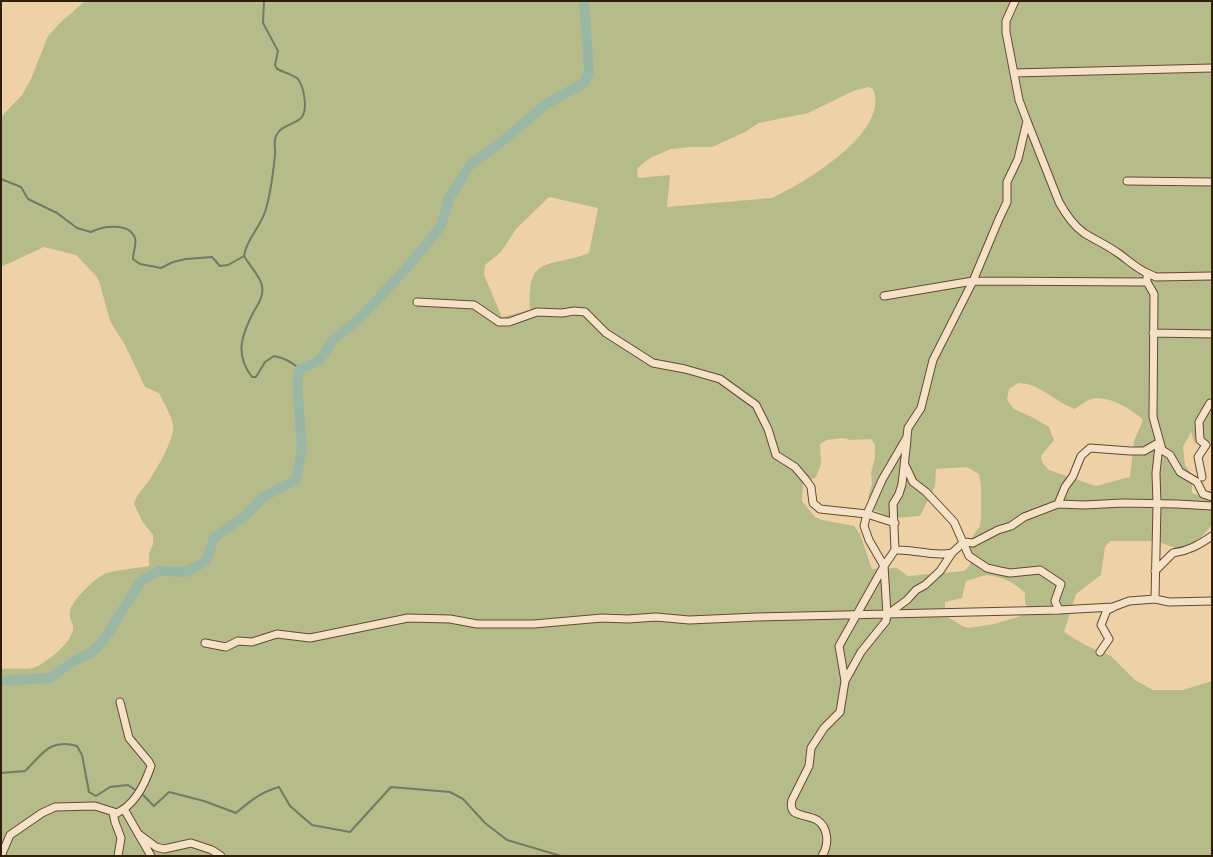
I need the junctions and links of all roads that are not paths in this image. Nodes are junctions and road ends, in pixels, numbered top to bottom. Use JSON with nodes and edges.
{"nodes":[{"id":1,"x":1014,"y":1,"type":"edge"},
{"id":2,"x":1212,"y":68,"type":"edge"},
{"id":3,"x":1014,"y":73,"type":"junction"},
{"id":4,"x":1027,"y":121,"type":"junction"},
{"id":5,"x":1127,"y":181,"type":"dead end"},
{"id":6,"x":1212,"y":182,"type":"edge"},
{"id":7,"x":1147,"y":273,"type":"junction"},
{"id":8,"x":1212,"y":276,"type":"edge"},
{"id":9,"x":974,"y":280,"type":"junction"},
{"id":10,"x":1147,"y":282,"type":"junction"},
{"id":11,"x":884,"y":296,"type":"dead end"},
{"id":12,"x":417,"y":302,"type":"dead end"},
{"id":13,"x":1153,"y":333,"type":"junction"},
{"id":14,"x":1212,"y":334,"type":"edge"},
{"id":15,"x":1212,"y":403,"type":"edge"},
{"id":16,"x":907,"y":437,"type":"junction"},
{"id":17,"x":1160,"y":442,"type":"junction"},
{"id":18,"x":1209,"y":445,"type":"edge"},
{"id":19,"x":905,"y":464,"type":"junction"},
{"id":20,"x":1202,"y":477,"type":"dead end"},
{"id":21,"x":1212,"y":497,"type":"edge"},
{"id":22,"x":1058,"y":504,"type":"junction"},
{"id":23,"x":1157,"y":504,"type":"junction"},
{"id":24,"x":1212,"y":506,"type":"edge"},
{"id":25,"x":867,"y":514,"type":"junction"},
{"id":26,"x":895,"y":524,"type":"junction"},
{"id":27,"x":1212,"y":536,"type":"edge"},
{"id":28,"x":964,"y":542,"type":"junction"},
{"id":29,"x":895,"y":550,"type":"junction"},
{"id":30,"x":952,"y":553,"type":"junction"},
{"id":31,"x":884,"y":566,"type":"junction"},
{"id":32,"x":1156,"y":572,"type":"junction"},
{"id":33,"x":1154,"y":599,"type":"junction"},
{"id":34,"x":1212,"y":601,"type":"edge"},
{"id":35,"x":1113,"y":607,"type":"junction"},
{"id":36,"x":1059,"y":610,"type":"junction"},
{"id":37,"x":887,"y":614,"type":"junction"},
{"id":38,"x":856,"y":615,"type":"junction"},
{"id":39,"x":205,"y":643,"type":"dead end"},
{"id":40,"x":1100,"y":652,"type":"dead end"},
{"id":41,"x":845,"y":681,"type":"junction"},
{"id":42,"x":120,"y":702,"type":"dead end"},
{"id":43,"x":124,"y":809,"type":"junction"},
{"id":44,"x":113,"y":813,"type":"junction"},
{"id":45,"x":140,"y":835,"type":"junction"},
{"id":46,"x":1,"y":856,"type":"edge"},
{"id":47,"x":118,"y":856,"type":"edge"},
{"id":48,"x":151,"y":856,"type":"edge"},
{"id":49,"x":221,"y":856,"type":"edge"},
{"id":50,"x":822,"y":856,"type":"edge"}],
"edges":[{"from":1,"to":3,"type":"street"},
{"from":2,"to":3,"type":"street"},
{"from":3,"to":4,"type":"street"},
{"from":4,"to":7,"type":"street"},
{"from":4,"to":9,"type":"street"},
{"from":5,"to":6,"type":"street"},
{"from":7,"to":8,"type":"street"},
{"from":7,"to":10,"type":"street"},
{"from":9,"to":10,"type":"street"},
{"from":9,"to":11,"type":"street"},
{"from":9,"to":16,"type":"street"},
{"from":10,"to":13,"type":"street"},
{"from":12,"to":25,"type":"street"},
{"from":13,"to":14,"type":"street"},
{"from":13,"to":17,"type":"street"},
{"from":15,"to":18,"type":"street"},
{"from":16,"to":19,"type":"street"},
{"from":16,"to":25,"type":"street"},
{"from":17,"to":21,"type":"street"},
{"from":17,"to":22,"type":"street"},
{"from":17,"to":23,"type":"street"},
{"from":18,"to":20,"type":"street"},
{"from":19,"to":26,"type":"street"},
{"from":19,"to":28,"type":"street"},
{"from":22,"to":23,"type":"street"},
{"from":22,"to":28,"type":"street"},
{"from":23,"to":24,"type":"street"},
{"from":23,"to":32,"type":"street"},
{"from":25,"to":26,"type":"street"},
{"from":25,"to":31,"type":"street"},
{"from":26,"to":29,"type":"street"},
{"from":27,"to":32,"type":"street"},
{"from":28,"to":30,"type":"street"},
{"from":28,"to":36,"type":"street"},
{"from":29,"to":30,"type":"street"},
{"from":29,"to":31,"type":"street"},
{"from":30,"to":37,"type":"street"},
{"from":31,"to":37,"type":"street"},
{"from":31,"to":38,"type":"street"},
{"from":32,"to":33,"type":"street"},
{"from":33,"to":34,"type":"street"},
{"from":33,"to":35,"type":"street"},
{"from":35,"to":36,"type":"street"},
{"from":35,"to":40,"type":"street"},
{"from":36,"to":37,"type":"street"},
{"from":37,"to":38,"type":"street"},
{"from":37,"to":41,"type":"street"},
{"from":38,"to":39,"type":"street"},
{"from":38,"to":41,"type":"street"},
{"from":41,"to":50,"type":"street"},
{"from":42,"to":43,"type":"street"},
{"from":43,"to":44,"type":"street"},
{"from":43,"to":45,"type":"street"},
{"from":44,"to":46,"type":"street"},
{"from":44,"to":47,"type":"street"},
{"from":45,"to":48,"type":"street"},
{"from":45,"to":49,"type":"street"}]}
